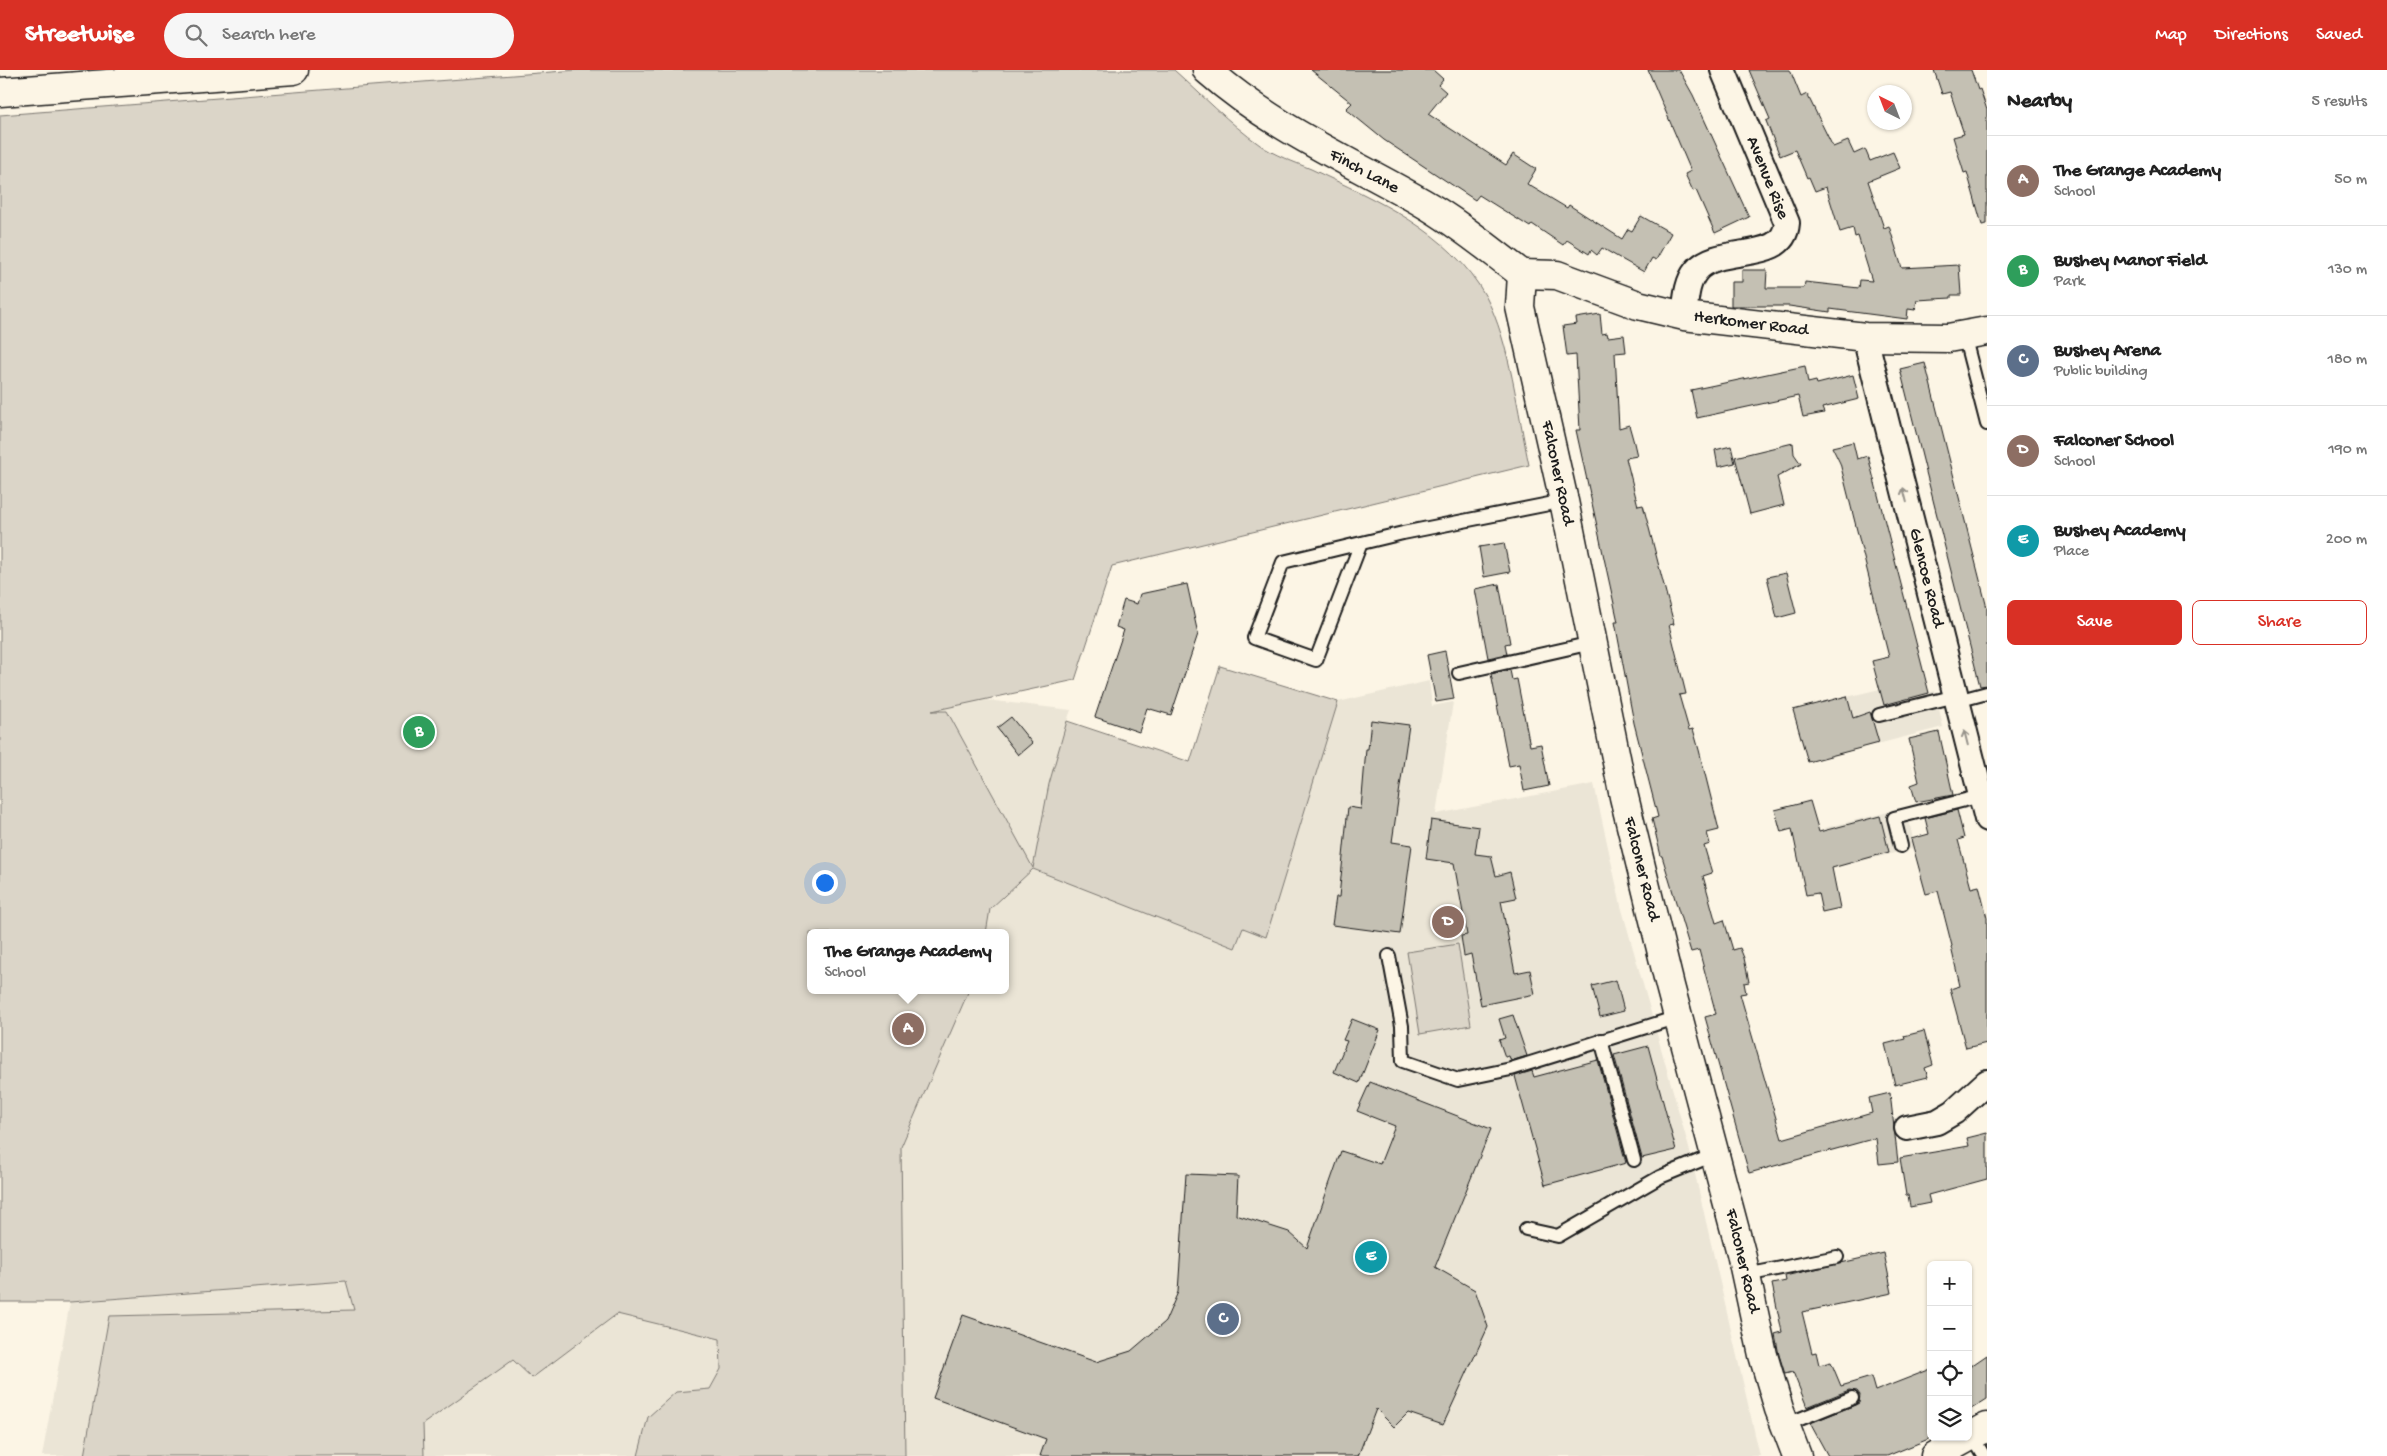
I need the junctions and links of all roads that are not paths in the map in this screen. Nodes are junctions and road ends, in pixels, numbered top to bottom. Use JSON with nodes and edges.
{"nodes":[{"id":1,"x":294,"y":70,"type":"edge"},
{"id":2,"x":1207,"y":70,"type":"edge"},
{"id":3,"x":1723,"y":70,"type":"edge"},
{"id":4,"x":0,"y":92,"type":"edge"},
{"id":5,"x":1522,"y":274,"type":"junction"},
{"id":6,"x":1684,"y":316,"type":"junction"},
{"id":7,"x":1976,"y":333,"type":"edge"},
{"id":8,"x":1865,"y":337,"type":"junction"},
{"id":9,"x":1987,"y":424,"type":"edge"},
{"id":10,"x":1564,"y":501,"type":"junction"},
{"id":11,"x":1361,"y":543,"type":"junction"},
{"id":12,"x":1592,"y":643,"type":"junction"},
{"id":13,"x":1460,"y":673,"type":"dead end"},
{"id":14,"x":1987,"y":693,"type":"edge"},
{"id":15,"x":1956,"y":698,"type":"junction"},
{"id":16,"x":1880,"y":715,"type":"dead end"},
{"id":17,"x":1981,"y":796,"type":"junction"},
{"id":18,"x":1987,"y":819,"type":"edge"},
{"id":19,"x":1902,"y":846,"type":"dead end"},
{"id":20,"x":1388,"y":956,"type":"dead end"},
{"id":21,"x":1678,"y":1017,"type":"junction"},
{"id":22,"x":1601,"y":1040,"type":"junction"},
{"id":23,"x":1987,"y":1082,"type":"edge"},
{"id":24,"x":1907,"y":1128,"type":"dead end"},
{"id":25,"x":1716,"y":1154,"type":"junction"},
{"id":26,"x":1634,"y":1160,"type":"dead end"},
{"id":27,"x":1526,"y":1229,"type":"dead end"},
{"id":28,"x":1837,"y":1257,"type":"dead end"},
{"id":29,"x":1746,"y":1275,"type":"junction"},
{"id":30,"x":1852,"y":1398,"type":"dead end"},
{"id":31,"x":1785,"y":1425,"type":"junction"},
{"id":32,"x":1981,"y":1440,"type":"edge"},
{"id":33,"x":1797,"y":1456,"type":"edge"},
{"id":34,"x":1935,"y":1456,"type":"edge"}],
"edges":[{"from":1,"to":4,"type":"street"},
{"from":2,"to":5,"type":"street","name":"Finch Lane"},
{"from":3,"to":6,"type":"street","name":"Avenue Rise"},
{"from":5,"to":6,"type":"street","name":"Herkomer Road"},
{"from":5,"to":10,"type":"street","name":"Falconer Road"},
{"from":6,"to":8,"type":"street","name":"Herkomer Road"},
{"from":7,"to":8,"type":"street","name":"Herkomer Road"},
{"from":7,"to":9,"type":"lane"},
{"from":15,"to":8,"type":"street","name":"Glencoe Road","one_way":true},
{"from":10,"to":11,"type":"lane"},
{"from":10,"to":12,"type":"street","name":"Falconer Road"},
{"from":11,"to":11,"type":"lane"},
{"from":12,"to":13,"type":"lane"},
{"from":12,"to":21,"type":"street","name":"Falconer Road"},
{"from":14,"to":15,"type":"lane"},
{"from":15,"to":16,"type":"lane"},
{"from":17,"to":15,"type":"street","name":"Glencoe Road","one_way":true},
{"from":17,"to":18,"type":"street","name":"Glencoe Road"},
{"from":17,"to":19,"type":"lane"},
{"from":20,"to":22,"type":"lane"},
{"from":21,"to":22,"type":"lane"},
{"from":21,"to":25,"type":"street","name":"Falconer Road"},
{"from":22,"to":26,"type":"lane"},
{"from":23,"to":24,"type":"street"},
{"from":25,"to":27,"type":"lane"},
{"from":25,"to":29,"type":"street","name":"Falconer Road"},
{"from":28,"to":29,"type":"lane"},
{"from":29,"to":31,"type":"street","name":"Falconer Road"},
{"from":30,"to":31,"type":"lane"},
{"from":31,"to":33,"type":"street","name":"Falconer Road"},
{"from":32,"to":34,"type":"street"}]}
